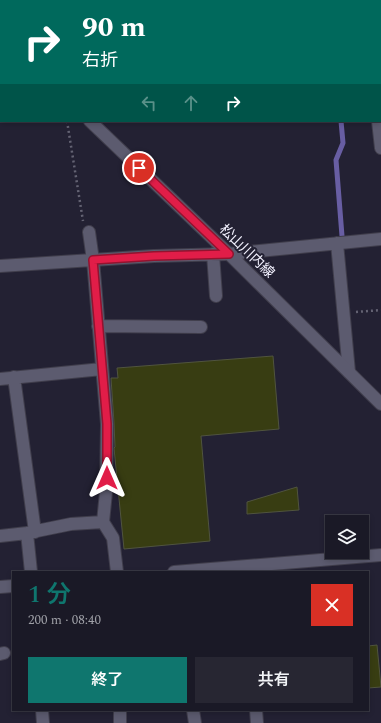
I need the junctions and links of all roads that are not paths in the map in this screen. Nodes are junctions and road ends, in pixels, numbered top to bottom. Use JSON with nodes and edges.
{"nodes":[{"id":1,"x":94,"y":122,"type":"edge"},
{"id":2,"x":378,"y":122,"type":"edge"},
{"id":3,"x":381,"y":148,"type":"edge"},
{"id":4,"x":89,"y":232,"type":"road end"},
{"id":5,"x":381,"y":239,"type":"edge"},
{"id":6,"x":337,"y":243,"type":"junction"},
{"id":7,"x":213,"y":254,"type":"junction"},
{"id":8,"x":229,"y":254,"type":"junction"},
{"id":9,"x":93,"y":260,"type":"junction"},
{"id":10,"x":0,"y":266,"type":"edge"},
{"id":11,"x":216,"y":296,"type":"dead end"},
{"id":12,"x":98,"y":326,"type":"junction"},
{"id":13,"x":201,"y":327,"type":"dead end"},
{"id":14,"x":102,"y":369,"type":"junction"},
{"id":15,"x":349,"y":372,"type":"junction"},
{"id":16,"x":14,"y":377,"type":"junction"},
{"id":17,"x":0,"y":378,"type":"edge"},
{"id":18,"x":381,"y":404,"type":"edge"},
{"id":19,"x":103,"y":522,"type":"junction"},
{"id":20,"x":31,"y":532,"type":"junction"},
{"id":21,"x":0,"y":536,"type":"edge"},
{"id":22,"x":381,"y":555,"type":"edge"},
{"id":23,"x":31,"y":571,"type":"edge"},
{"id":24,"x":117,"y":571,"type":"edge"},
{"id":25,"x":186,"y":571,"type":"edge"},
{"id":26,"x":12,"y":586,"type":"edge"},
{"id":27,"x":0,"y":587,"type":"edge"},
{"id":28,"x":42,"y":711,"type":"edge"},
{"id":29,"x":120,"y":711,"type":"edge"},
{"id":30,"x":193,"y":711,"type":"edge"},
{"id":31,"x":256,"y":711,"type":"edge"},
{"id":32,"x":44,"y":723,"type":"edge"},
{"id":33,"x":120,"y":723,"type":"edge"},
{"id":34,"x":195,"y":723,"type":"edge"},
{"id":35,"x":257,"y":723,"type":"edge"}],
"edges":[{"from":1,"to":8,"type":"street","name":"松山川内線"},
{"from":2,"to":3,"type":"street"},
{"from":4,"to":9,"type":"street"},
{"from":5,"to":6,"type":"street"},
{"from":6,"to":8,"type":"street"},
{"from":6,"to":15,"type":"street"},
{"from":7,"to":8,"type":"street"},
{"from":7,"to":9,"type":"street"},
{"from":7,"to":11,"type":"street"},
{"from":8,"to":15,"type":"street","name":"松山川内線"},
{"from":9,"to":10,"type":"street"},
{"from":9,"to":12,"type":"street"},
{"from":12,"to":13,"type":"street"},
{"from":12,"to":14,"type":"street"},
{"from":14,"to":16,"type":"street"},
{"from":14,"to":19,"type":"street"},
{"from":15,"to":18,"type":"street","name":"松山川内線"},
{"from":16,"to":17,"type":"street"},
{"from":16,"to":20,"type":"street"},
{"from":19,"to":20,"type":"street"},
{"from":19,"to":24,"type":"street"},
{"from":20,"to":21,"type":"street"},
{"from":20,"to":23,"type":"street"},
{"from":22,"to":25,"type":"street"},
{"from":26,"to":27,"type":"street"},
{"from":28,"to":32,"type":"street"},
{"from":29,"to":33,"type":"street"},
{"from":30,"to":34,"type":"street"},
{"from":31,"to":35,"type":"street"}]}
